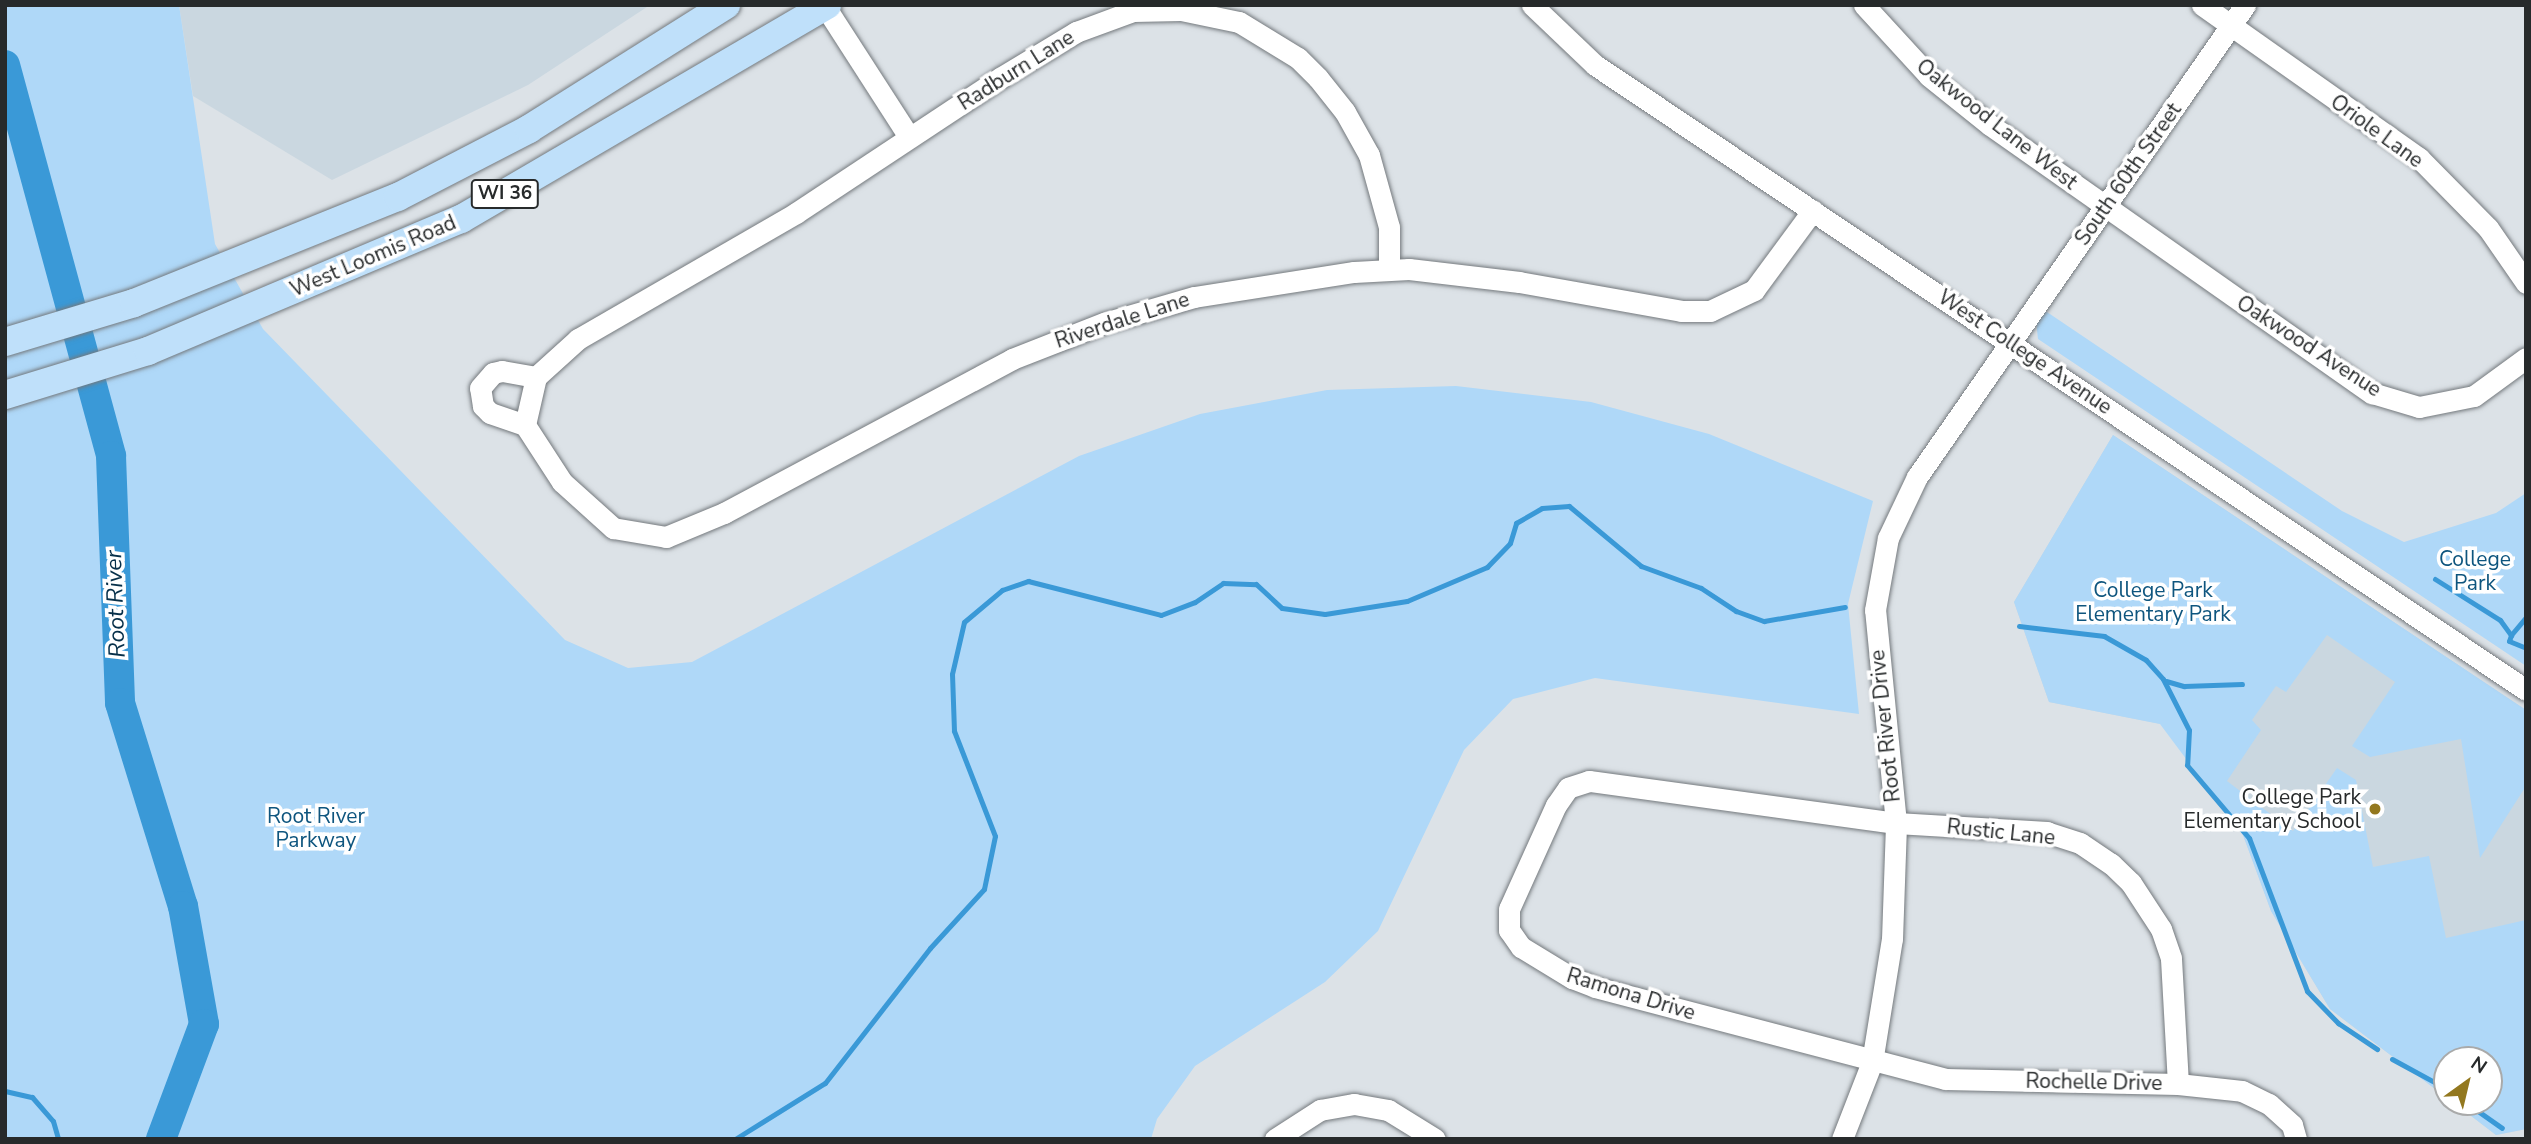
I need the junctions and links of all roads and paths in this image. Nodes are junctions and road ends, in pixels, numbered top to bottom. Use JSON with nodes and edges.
{"nodes":[{"id":1,"x":726,"y":5,"type":"edge"},
{"id":2,"x":1532,"y":5,"type":"edge"},
{"id":3,"x":1864,"y":5,"type":"edge"},
{"id":4,"x":2202,"y":5,"type":"edge"},
{"id":5,"x":2245,"y":5,"type":"edge"},
{"id":6,"x":825,"y":6,"type":"edge"},
{"id":7,"x":2231,"y":26,"type":"junction"},
{"id":8,"x":909,"y":137,"type":"junction"},
{"id":9,"x":2105,"y":208,"type":"junction"},
{"id":10,"x":1813,"y":210,"type":"junction"},
{"id":11,"x":1389,"y":270,"type":"junction"},
{"id":12,"x":2526,"y":283,"type":"edge"},
{"id":13,"x":5,"y":342,"type":"edge"},
{"id":14,"x":2010,"y":343,"type":"junction"},
{"id":15,"x":2526,"y":358,"type":"edge"},
{"id":16,"x":536,"y":377,"type":"junction"},
{"id":17,"x":5,"y":395,"type":"edge"},
{"id":18,"x":526,"y":425,"type":"junction"},
{"id":19,"x":2526,"y":690,"type":"edge"},
{"id":20,"x":1896,"y":823,"type":"junction"},
{"id":21,"x":1872,"y":1062,"type":"junction"},
{"id":22,"x":2178,"y":1084,"type":"junction"},
{"id":23,"x":1275,"y":1139,"type":"edge"},
{"id":24,"x":1436,"y":1139,"type":"edge"},
{"id":25,"x":1842,"y":1139,"type":"edge"},
{"id":26,"x":2296,"y":1139,"type":"edge"}],
"edges":[{"from":1,"to":13,"type":"main road","number":"WI 36"},
{"from":2,"to":10,"type":"street","name":"West College Avenue"},
{"from":3,"to":9,"type":"street","name":"Oakwood Lane West"},
{"from":4,"to":7,"type":"street","name":"Oriole Lane"},
{"from":5,"to":7,"type":"street","name":"South 60th Street"},
{"from":6,"to":8,"type":"street"},
{"from":6,"to":17,"type":"main road","name":"West Loomis Road","number":"WI 36"},
{"from":7,"to":9,"type":"street","name":"South 60th Street"},
{"from":7,"to":12,"type":"street","name":"Oriole Lane"},
{"from":8,"to":11,"type":"street","name":"Radburn Lane"},
{"from":8,"to":16,"type":"street","name":"Radburn Lane"},
{"from":9,"to":14,"type":"street","name":"South 60th Street"},
{"from":9,"to":15,"type":"street","name":"Oakwood Avenue"},
{"from":10,"to":11,"type":"street","name":"Riverdale Lane"},
{"from":10,"to":14,"type":"street","name":"West College Avenue"},
{"from":11,"to":18,"type":"street","name":"Riverdale Lane"},
{"from":14,"to":19,"type":"street","name":"West College Avenue"},
{"from":14,"to":20,"type":"street","name":"Root River Drive"},
{"from":16,"to":18,"type":"street"},
{"from":16,"to":18,"type":"street"},
{"from":20,"to":21,"type":"street","name":"Root River Drive"},
{"from":20,"to":21,"type":"street","name":"Ramona Drive"},
{"from":20,"to":22,"type":"street","name":"Rustic Lane"},
{"from":21,"to":22,"type":"street","name":"Rochelle Drive"},
{"from":21,"to":25,"type":"street","name":"Root River Drive"},
{"from":22,"to":26,"type":"street","name":"Rochelle Drive"},
{"from":23,"to":24,"type":"street"}]}
